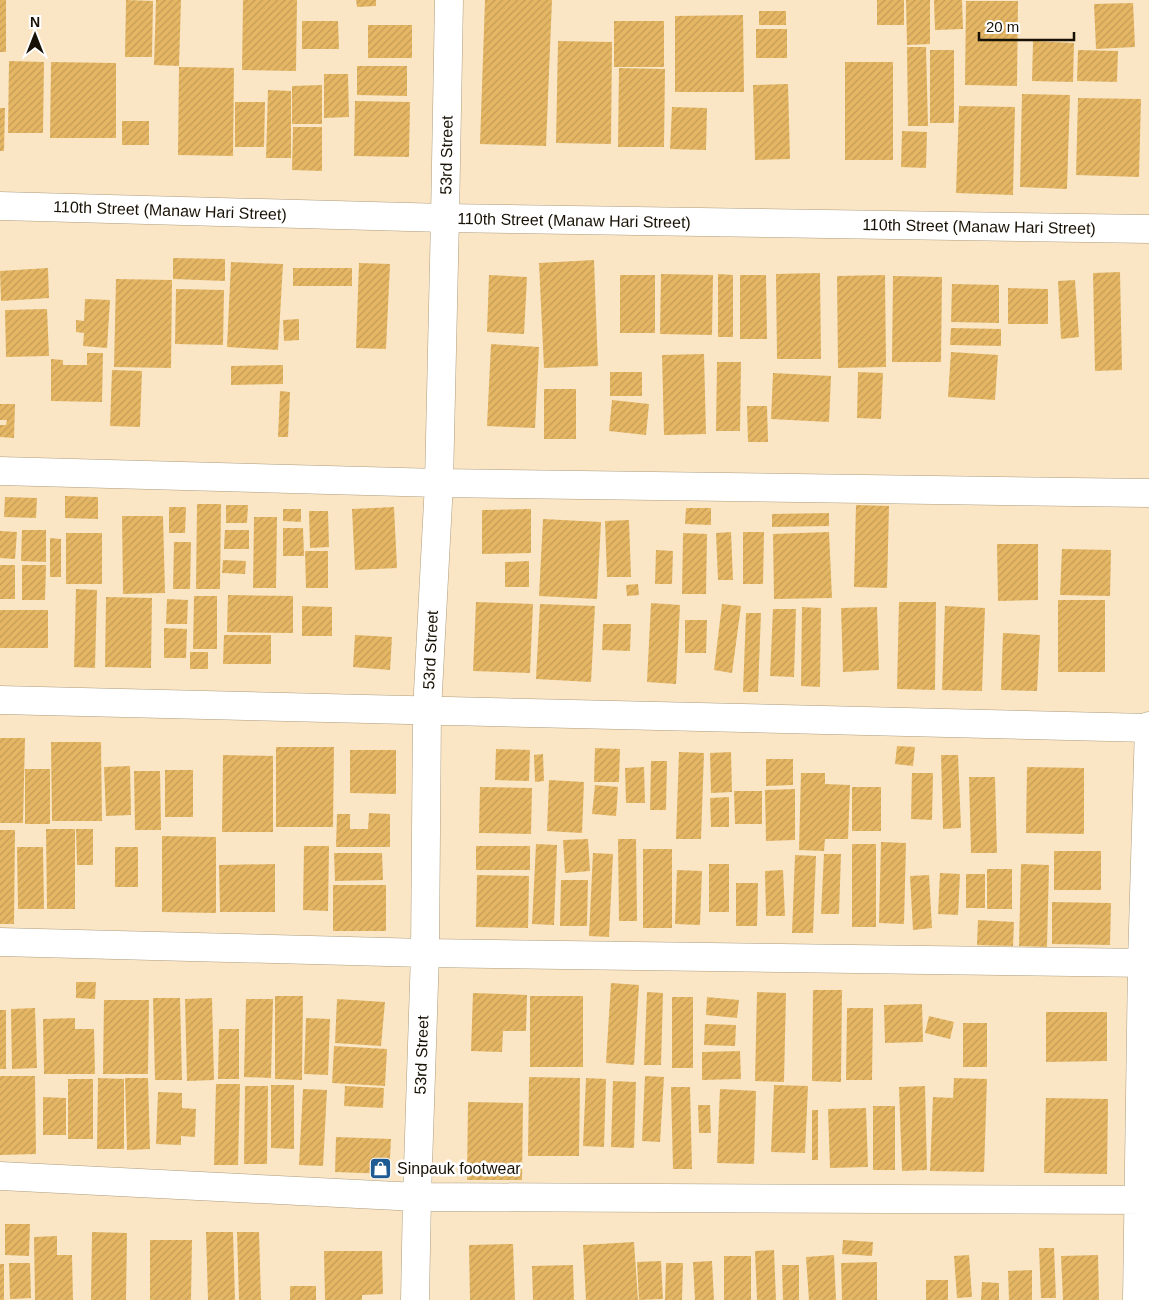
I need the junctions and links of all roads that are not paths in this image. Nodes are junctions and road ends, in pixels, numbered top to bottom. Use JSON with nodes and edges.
{"nodes":[{"id":1,"x":449,"y":0,"type":"edge"},
{"id":2,"x":0,"y":206,"type":"edge"},
{"id":3,"x":446,"y":218,"type":"junction"},
{"id":4,"x":1149,"y":229,"type":"edge"},
{"id":5,"x":0,"y":470,"type":"edge"},
{"id":6,"x":439,"y":483,"type":"junction"},
{"id":7,"x":1149,"y":493,"type":"edge"},
{"id":8,"x":0,"y":700,"type":"edge"},
{"id":9,"x":427,"y":710,"type":"junction"},
{"id":10,"x":1149,"y":728,"type":"edge"},
{"id":11,"x":0,"y":942,"type":"edge"},
{"id":12,"x":425,"y":953,"type":"junction"},
{"id":13,"x":1146,"y":963,"type":"edge"},
{"id":14,"x":0,"y":1176,"type":"edge"},
{"id":15,"x":417,"y":1197,"type":"junction"},
{"id":16,"x":1144,"y":1200,"type":"edge"},
{"id":17,"x":415,"y":1300,"type":"edge"},
{"id":18,"x":1137,"y":1300,"type":"edge"}],
"edges":[{"from":1,"to":3,"type":"street","name":"53rd Street"},
{"from":2,"to":3,"type":"street","name":"110th Street (Manaw Hari Street)"},
{"from":3,"to":4,"type":"street","name":"110th Street (Manaw Hari Street)"},
{"from":3,"to":6,"type":"street","name":"53rd Street"},
{"from":5,"to":6,"type":"street"},
{"from":6,"to":7,"type":"street"},
{"from":6,"to":9,"type":"street","name":"53rd Street"},
{"from":8,"to":9,"type":"street"},
{"from":9,"to":10,"type":"street"},
{"from":9,"to":12,"type":"street","name":"53rd Street"},
{"from":10,"to":13,"type":"street"},
{"from":11,"to":12,"type":"street"},
{"from":12,"to":13,"type":"street"},
{"from":12,"to":15,"type":"street","name":"53rd Street"},
{"from":13,"to":16,"type":"street"},
{"from":14,"to":15,"type":"street"},
{"from":15,"to":16,"type":"street"},
{"from":15,"to":17,"type":"street","name":"53rd Street"},
{"from":16,"to":18,"type":"street"}]}
